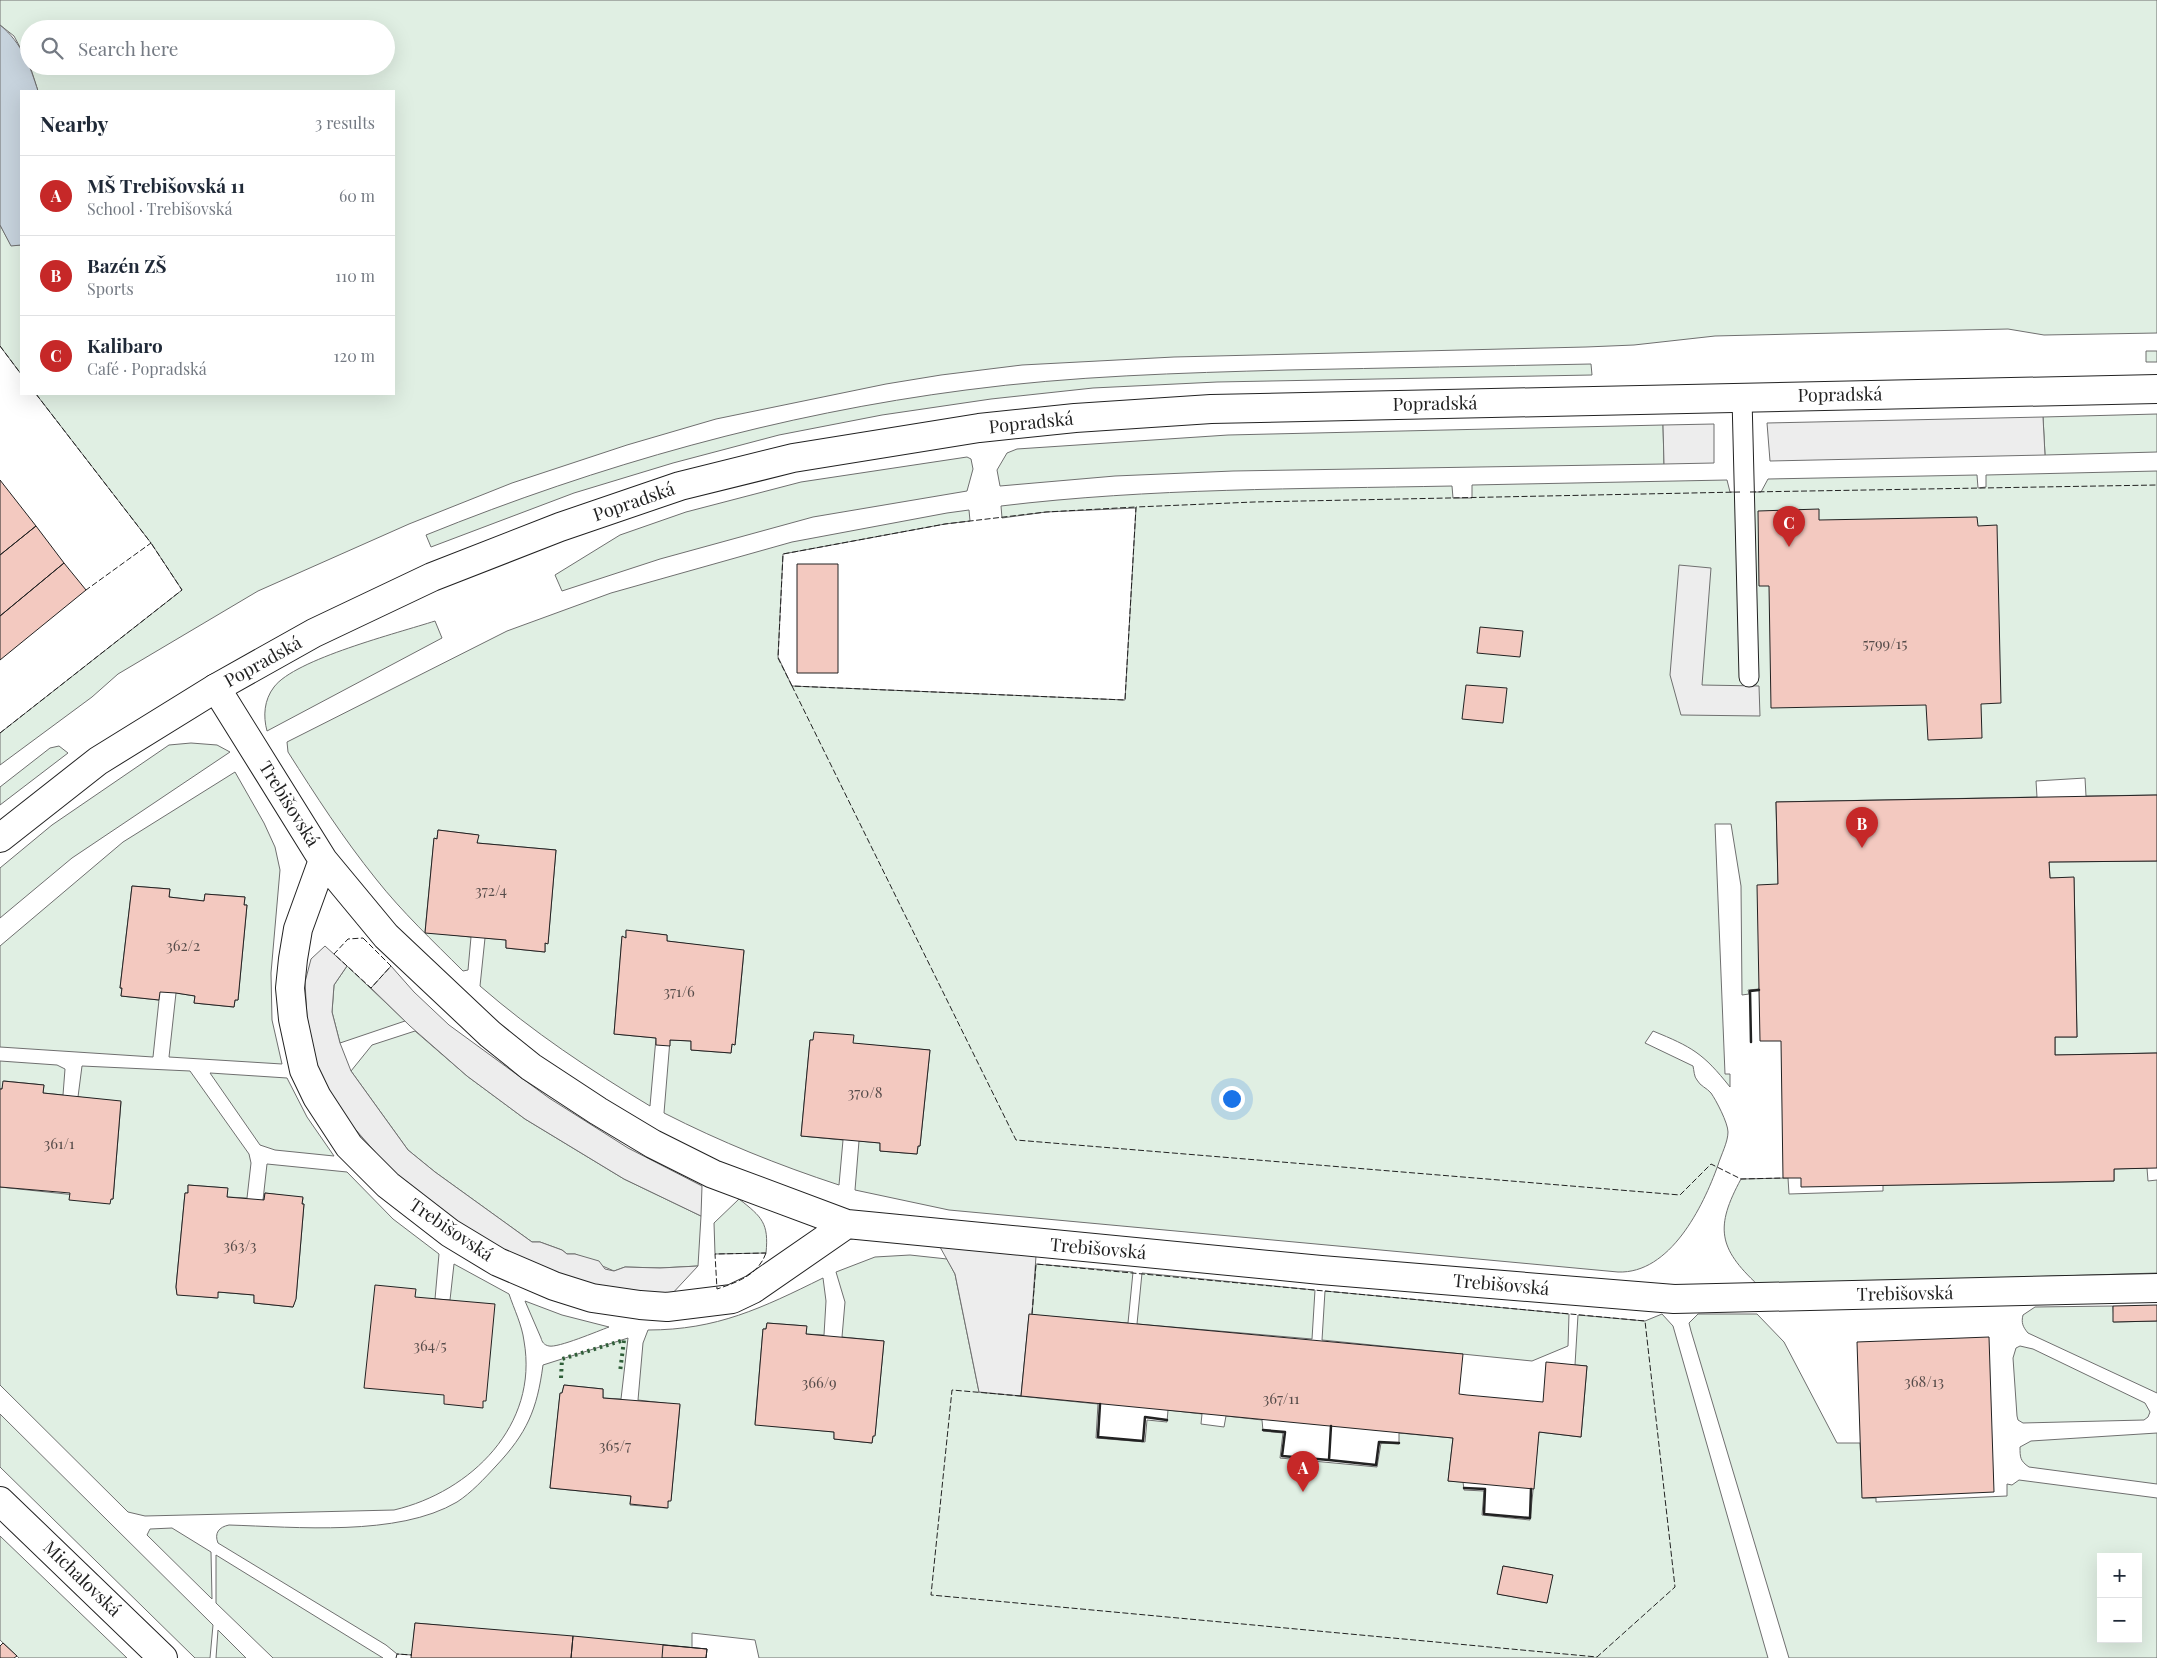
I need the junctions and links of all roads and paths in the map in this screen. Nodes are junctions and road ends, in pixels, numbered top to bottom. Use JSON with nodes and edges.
{"nodes":[{"id":1,"x":2157,"y":388,"type":"edge"},
{"id":2,"x":1742,"y":398,"type":"junction"},
{"id":3,"x":1749,"y":677,"type":"dead end"},
{"id":4,"x":216,"y":688,"type":"junction"},
{"id":5,"x":0,"y":838,"type":"edge"},
{"id":6,"x":323,"y":860,"type":"junction"},
{"id":7,"x":847,"y":1224,"type":"junction"},
{"id":8,"x":2157,"y":1288,"type":"edge"},
{"id":9,"x":0,"y":1501,"type":"edge"},
{"id":10,"x":163,"y":1658,"type":"edge"}],
"edges":[{"from":1,"to":2,"type":"street","name":"Popradská"},
{"from":2,"to":3,"type":"lane"},
{"from":2,"to":4,"type":"street","name":"Popradská"},
{"from":4,"to":5,"type":"street","name":"Popradská"},
{"from":4,"to":6,"type":"street","name":"Trebišovská"},
{"from":6,"to":7,"type":"street","name":"Trebišovská"},
{"from":6,"to":7,"type":"street","name":"Trebišovská"},
{"from":7,"to":8,"type":"street","name":"Trebišovská"},
{"from":9,"to":10,"type":"street","name":"Michalovská"}]}
